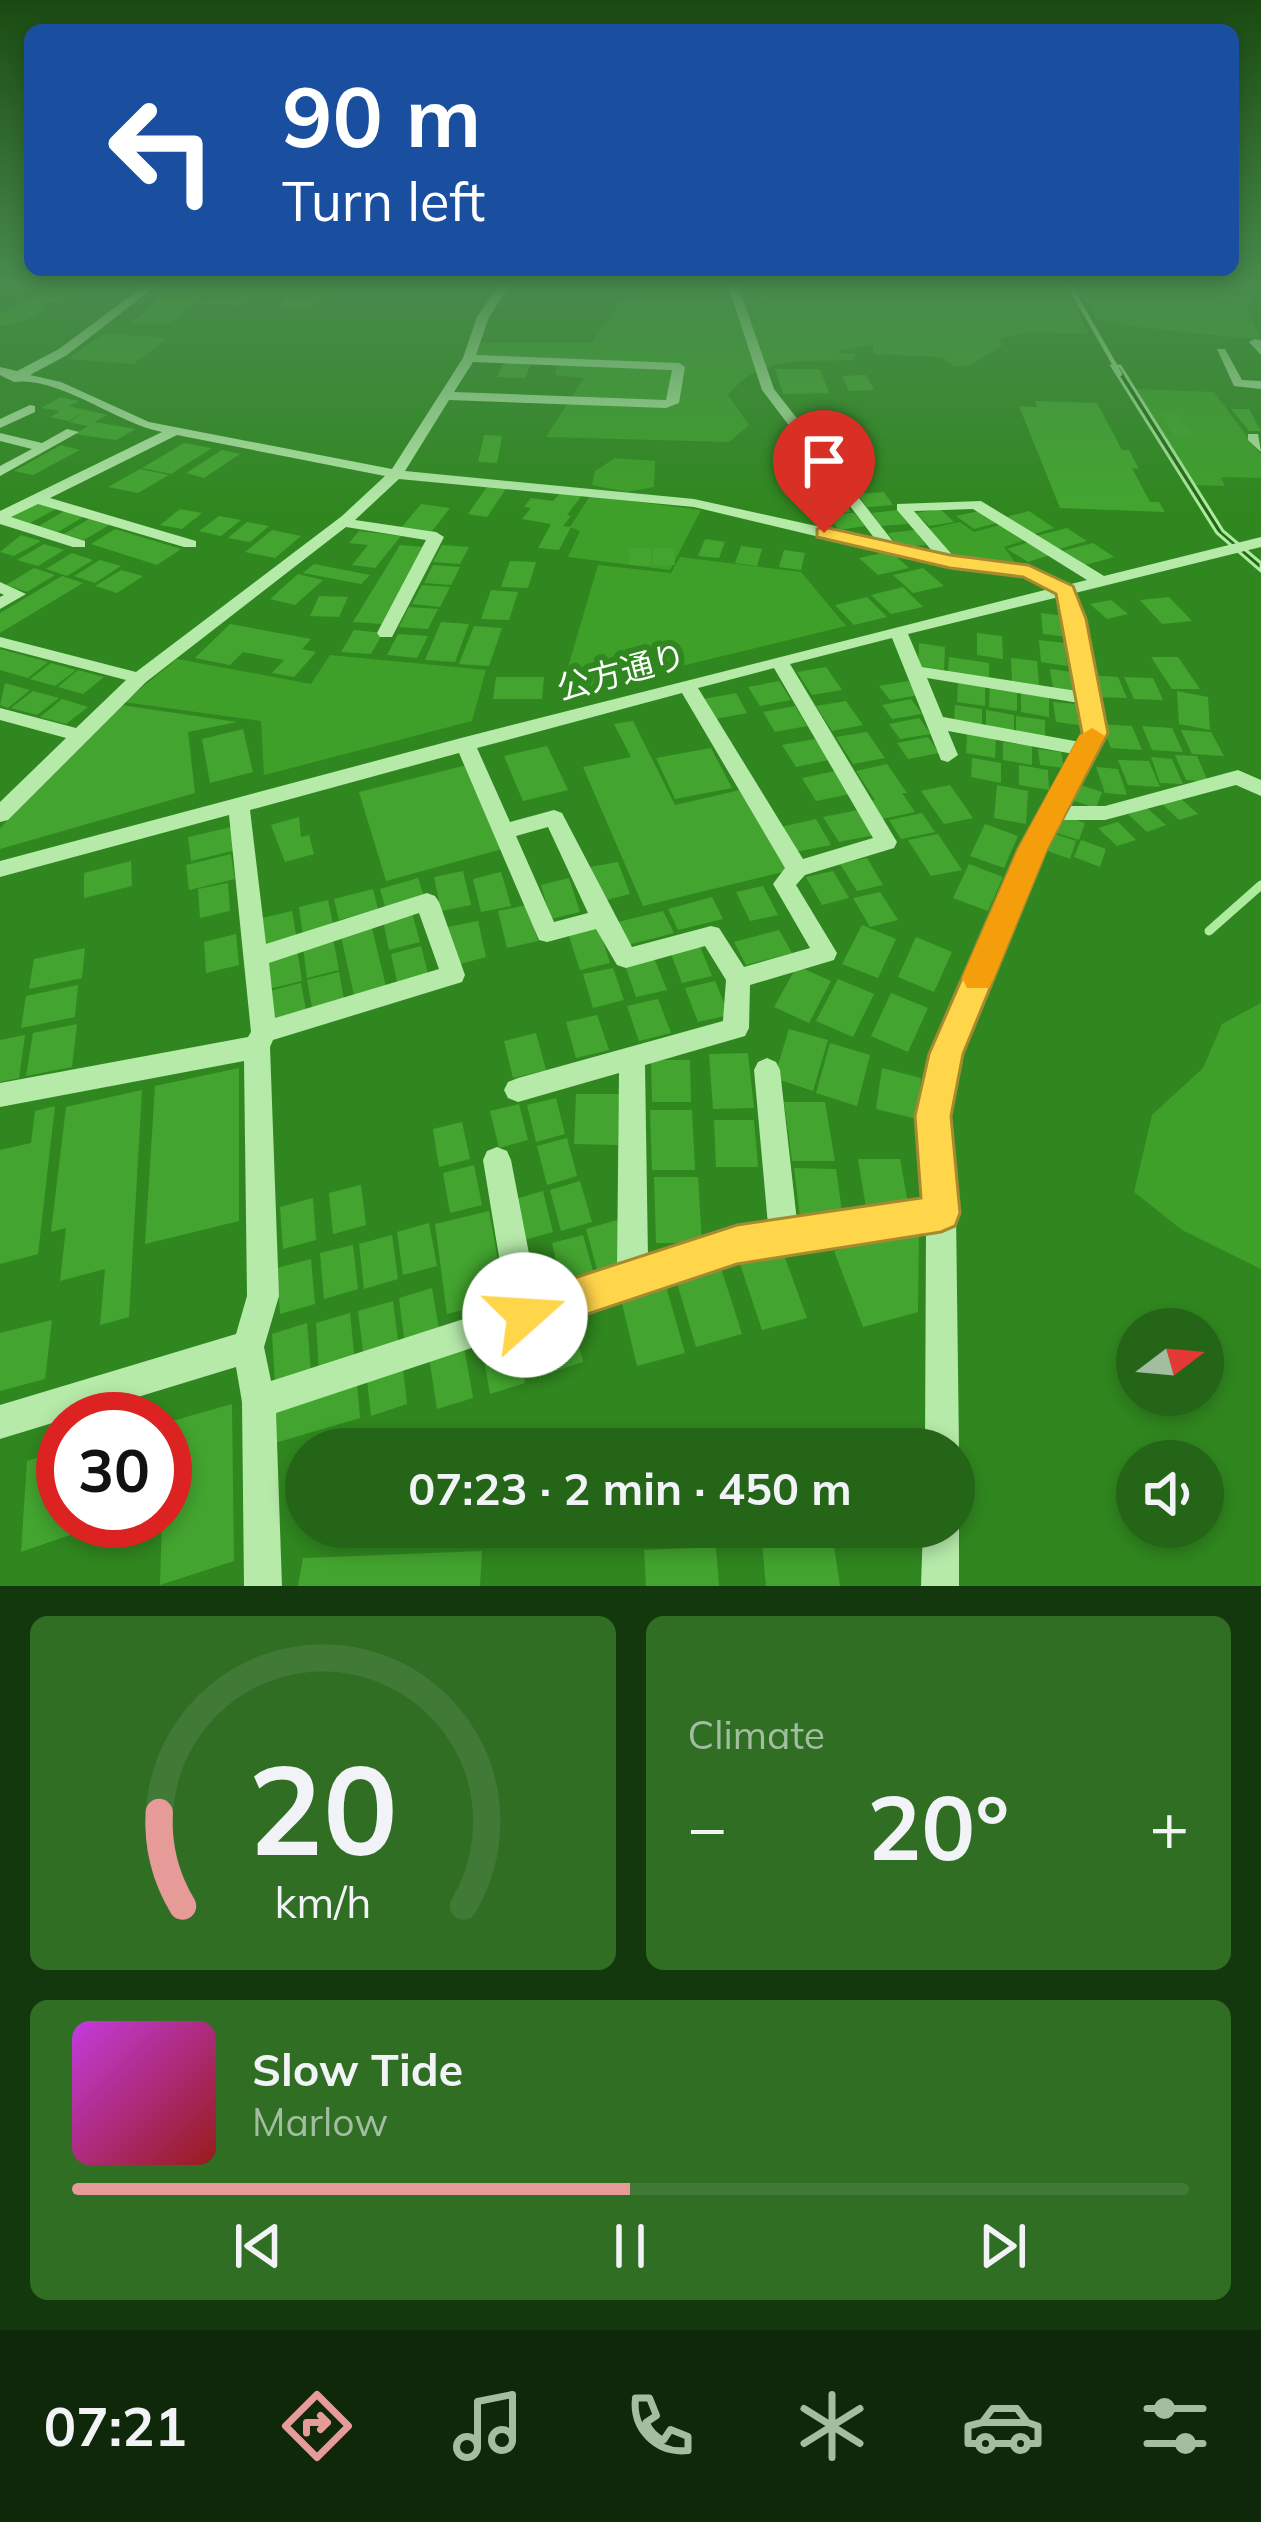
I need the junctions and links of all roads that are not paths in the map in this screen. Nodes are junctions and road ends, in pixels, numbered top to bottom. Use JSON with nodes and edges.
{"nodes":[{"id":1,"x":50,"y":359,"type":"edge"},
{"id":2,"x":468,"y":359,"type":"edge"},
{"id":3,"x":493,"y":359,"type":"edge"},
{"id":4,"x":758,"y":359,"type":"edge"},
{"id":5,"x":1225,"y":359,"type":"edge"},
{"id":6,"x":0,"y":370,"type":"edge"},
{"id":7,"x":19,"y":375,"type":"junction"},
{"id":8,"x":0,"y":385,"type":"edge"},
{"id":9,"x":1261,"y":385,"type":"edge"},
{"id":10,"x":446,"y":396,"type":"junction"},
{"id":11,"x":30,"y":409,"type":"dead end"},
{"id":12,"x":0,"y":424,"type":"edge"},
{"id":13,"x":175,"y":431,"type":"junction"},
{"id":14,"x":73,"y":432,"type":"dead end"},
{"id":15,"x":0,"y":437,"type":"edge"},
{"id":16,"x":44,"y":448,"type":"junction"},
{"id":17,"x":0,"y":472,"type":"edge"},
{"id":18,"x":396,"y":474,"type":"junction"},
{"id":19,"x":38,"y":499,"type":"junction"},
{"id":20,"x":0,"y":518,"type":"edge"},
{"id":21,"x":342,"y":523,"type":"junction"},
{"id":22,"x":1261,"y":542,"type":"edge"},
{"id":23,"x":79,"y":544,"type":"dead end"},
{"id":24,"x":190,"y":544,"type":"dead end"},
{"id":25,"x":891,"y":549,"type":"junction"},
{"id":26,"x":950,"y":561,"type":"junction"},
{"id":27,"x":1102,"y":581,"type":"junction"},
{"id":28,"x":0,"y":587,"type":"edge"},
{"id":29,"x":1066,"y":591,"type":"junction"},
{"id":30,"x":0,"y":604,"type":"edge"},
{"id":31,"x":898,"y":632,"type":"junction"},
{"id":32,"x":386,"y":633,"type":"dead end"},
{"id":33,"x":0,"y":642,"type":"edge"},
{"id":34,"x":779,"y":661,"type":"junction"},
{"id":35,"x":915,"y":671,"type":"junction"},
{"id":36,"x":139,"y":678,"type":"junction"},
{"id":37,"x":687,"y":685,"type":"junction"},
{"id":38,"x":1087,"y":698,"type":"junction"},
{"id":39,"x":0,"y":714,"type":"edge"},
{"id":40,"x":935,"y":722,"type":"junction"},
{"id":41,"x":77,"y":735,"type":"junction"},
{"id":42,"x":465,"y":743,"type":"junction"},
{"id":43,"x":1084,"y":749,"type":"junction"},
{"id":44,"x":948,"y":755,"type":"dead end"},
{"id":45,"x":1261,"y":789,"type":"edge"},
{"id":46,"x":239,"y":804,"type":"junction"},
{"id":47,"x":1054,"y":813,"type":"junction"},
{"id":48,"x":0,"y":815,"type":"edge"},
{"id":49,"x":505,"y":831,"type":"junction"},
{"id":50,"x":796,"y":868,"type":"junction"},
{"id":51,"x":0,"y":869,"type":"edge"},
{"id":52,"x":602,"y":918,"type":"junction"},
{"id":53,"x":259,"y":956,"type":"junction"},
{"id":54,"x":738,"y":979,"type":"junction"},
{"id":55,"x":261,"y":1040,"type":"junction"},
{"id":56,"x":632,"y":1058,"type":"junction"},
{"id":57,"x":767,"y":1070,"type":"dead end"},
{"id":58,"x":518,"y":1090,"type":"dead end"},
{"id":59,"x":0,"y":1096,"type":"edge"},
{"id":60,"x":497,"y":1160,"type":"dead end"},
{"id":61,"x":941,"y":1213,"type":"junction"},
{"id":62,"x":784,"y":1236,"type":"junction"},
{"id":63,"x":633,"y":1278,"type":"junction"},
{"id":64,"x":525,"y":1315,"type":"junction"},
{"id":65,"x":248,"y":1347,"type":"junction"},
{"id":66,"x":259,"y":1402,"type":"junction"},
{"id":67,"x":0,"y":1422,"type":"edge"},
{"id":68,"x":942,"y":1428,"type":"edge"},
{"id":69,"x":941,"y":1548,"type":"edge"},
{"id":70,"x":263,"y":1586,"type":"edge"},
{"id":71,"x":940,"y":1586,"type":"edge"}],
"edges":[{"from":1,"to":7,"type":"street"},
{"from":2,"to":10,"type":"street"},
{"from":3,"to":10,"type":"street"},
{"from":4,"to":25,"type":"street"},
{"from":5,"to":9,"type":"street"},
{"from":6,"to":7,"type":"street"},
{"from":7,"to":8,"type":"street"},
{"from":7,"to":13,"type":"street"},
{"from":10,"to":18,"type":"street"},
{"from":11,"to":12,"type":"street"},
{"from":13,"to":18,"type":"street"},
{"from":13,"to":19,"type":"street"},
{"from":14,"to":16,"type":"street"},
{"from":15,"to":16,"type":"street"},
{"from":16,"to":17,"type":"street"},
{"from":18,"to":21,"type":"street"},
{"from":18,"to":25,"type":"street"},
{"from":19,"to":20,"type":"street"},
{"from":19,"to":24,"type":"street"},
{"from":20,"to":23,"type":"street"},
{"from":21,"to":32,"type":"street"},
{"from":21,"to":36,"type":"street"},
{"from":22,"to":27,"type":"street","name":"公方通り"},
{"from":25,"to":26,"type":"street"},
{"from":26,"to":27,"type":"street"},
{"from":26,"to":29,"type":"street"},
{"from":27,"to":29,"type":"street","name":"公方通り"},
{"from":28,"to":30,"type":"street"},
{"from":29,"to":31,"type":"street","name":"公方通り"},
{"from":29,"to":38,"type":"street"},
{"from":31,"to":34,"type":"street","name":"公方通り"},
{"from":31,"to":35,"type":"street"},
{"from":33,"to":36,"type":"street"},
{"from":34,"to":37,"type":"street","name":"公方通り"},
{"from":34,"to":50,"type":"street"},
{"from":35,"to":38,"type":"street"},
{"from":35,"to":40,"type":"street"},
{"from":36,"to":41,"type":"street"},
{"from":37,"to":42,"type":"street","name":"公方通り"},
{"from":37,"to":50,"type":"street"},
{"from":38,"to":43,"type":"street"},
{"from":39,"to":41,"type":"street"},
{"from":40,"to":43,"type":"street"},
{"from":40,"to":44,"type":"street"},
{"from":41,"to":48,"type":"street"},
{"from":42,"to":46,"type":"street","name":"公方通り"},
{"from":42,"to":49,"type":"street"},
{"from":43,"to":47,"type":"street"},
{"from":45,"to":47,"type":"street"},
{"from":46,"to":51,"type":"street","name":"公方通り"},
{"from":46,"to":53,"type":"street"},
{"from":47,"to":61,"type":"street"},
{"from":49,"to":52,"type":"street"},
{"from":49,"to":52,"type":"street"},
{"from":50,"to":54,"type":"street"},
{"from":52,"to":54,"type":"street"},
{"from":53,"to":55,"type":"street"},
{"from":53,"to":55,"type":"street"},
{"from":54,"to":56,"type":"street"},
{"from":55,"to":59,"type":"street"},
{"from":55,"to":65,"type":"street"},
{"from":56,"to":58,"type":"street"},
{"from":56,"to":63,"type":"street"},
{"from":57,"to":62,"type":"street"},
{"from":60,"to":64,"type":"street"},
{"from":61,"to":62,"type":"street"},
{"from":61,"to":68,"type":"street"},
{"from":62,"to":63,"type":"street"},
{"from":63,"to":64,"type":"street"},
{"from":64,"to":66,"type":"street"},
{"from":65,"to":66,"type":"street"},
{"from":65,"to":67,"type":"street"},
{"from":66,"to":70,"type":"street"},
{"from":69,"to":71,"type":"street"}]}
